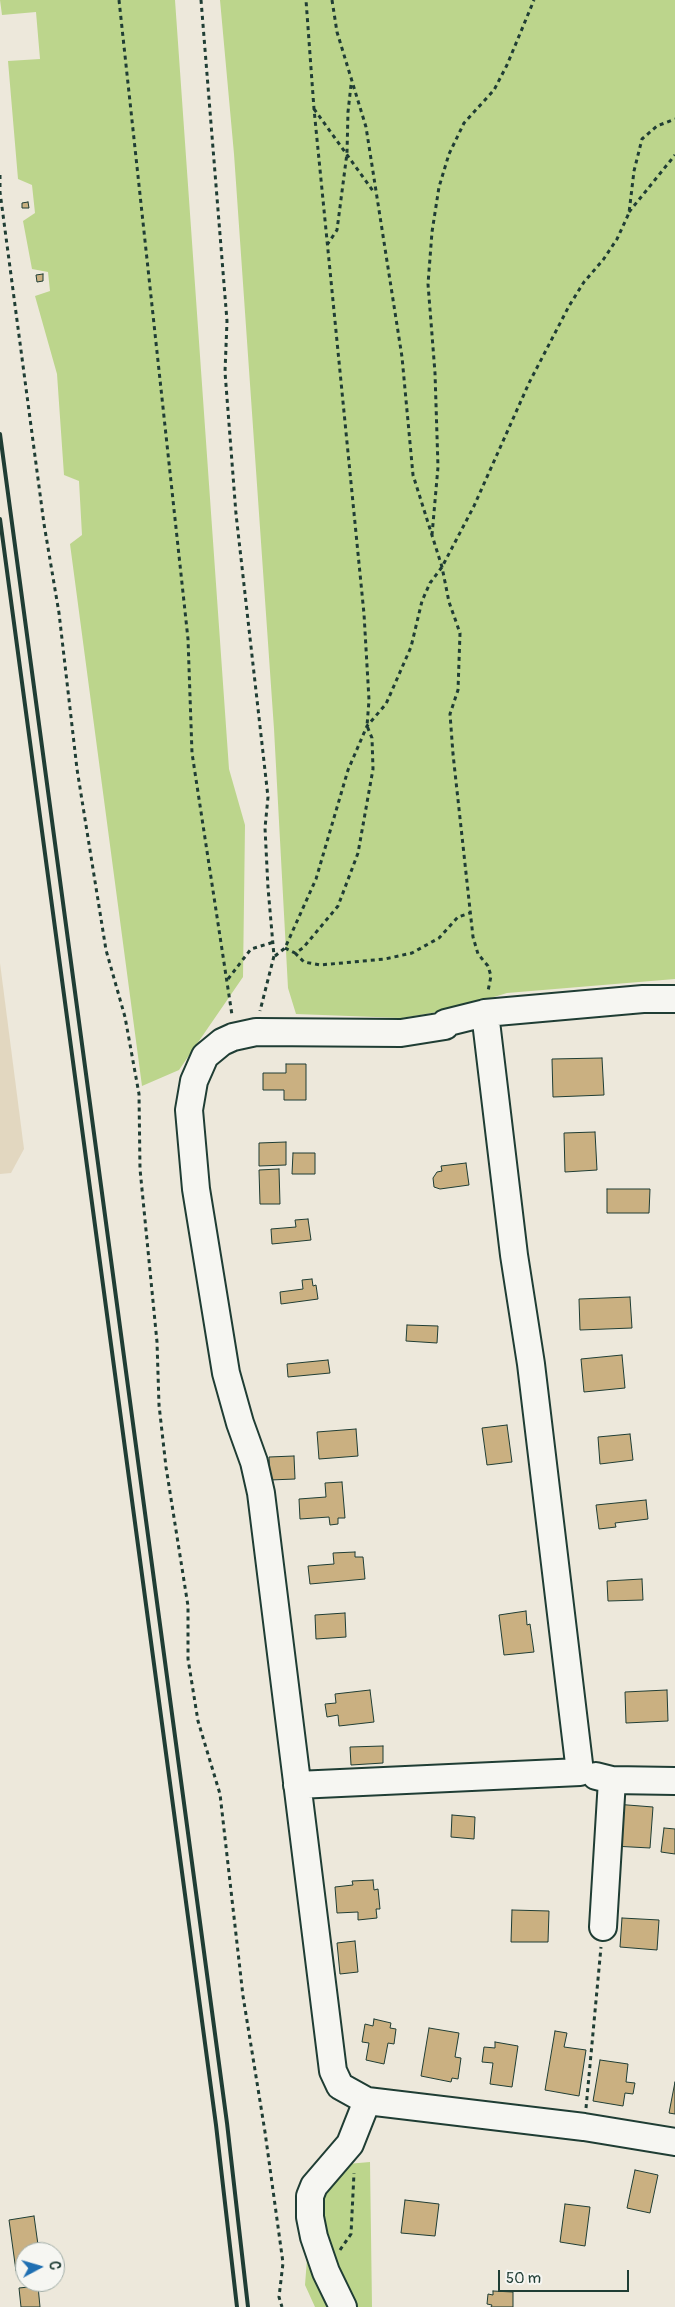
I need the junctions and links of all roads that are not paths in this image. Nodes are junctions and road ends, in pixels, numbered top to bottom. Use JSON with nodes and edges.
{"nodes":[{"id":1,"x":675,"y":999,"type":"edge"},
{"id":2,"x":485,"y":1014,"type":"junction"},
{"id":3,"x":580,"y":1772,"type":"junction"},
{"id":4,"x":612,"y":1780,"type":"junction"},
{"id":5,"x":675,"y":1781,"type":"edge"},
{"id":6,"x":297,"y":1785,"type":"junction"},
{"id":7,"x":603,"y":1927,"type":"road end"},
{"id":8,"x":367,"y":2101,"type":"junction"},
{"id":9,"x":675,"y":2142,"type":"edge"},
{"id":10,"x":343,"y":2307,"type":"edge"}],
"edges":[{"from":1,"to":2,"type":"street"},
{"from":2,"to":3,"type":"street"},
{"from":2,"to":6,"type":"street"},
{"from":3,"to":4,"type":"street"},
{"from":3,"to":6,"type":"street"},
{"from":4,"to":5,"type":"street"},
{"from":4,"to":7,"type":"street"},
{"from":6,"to":8,"type":"street"},
{"from":8,"to":9,"type":"street"},
{"from":8,"to":10,"type":"street"}]}
